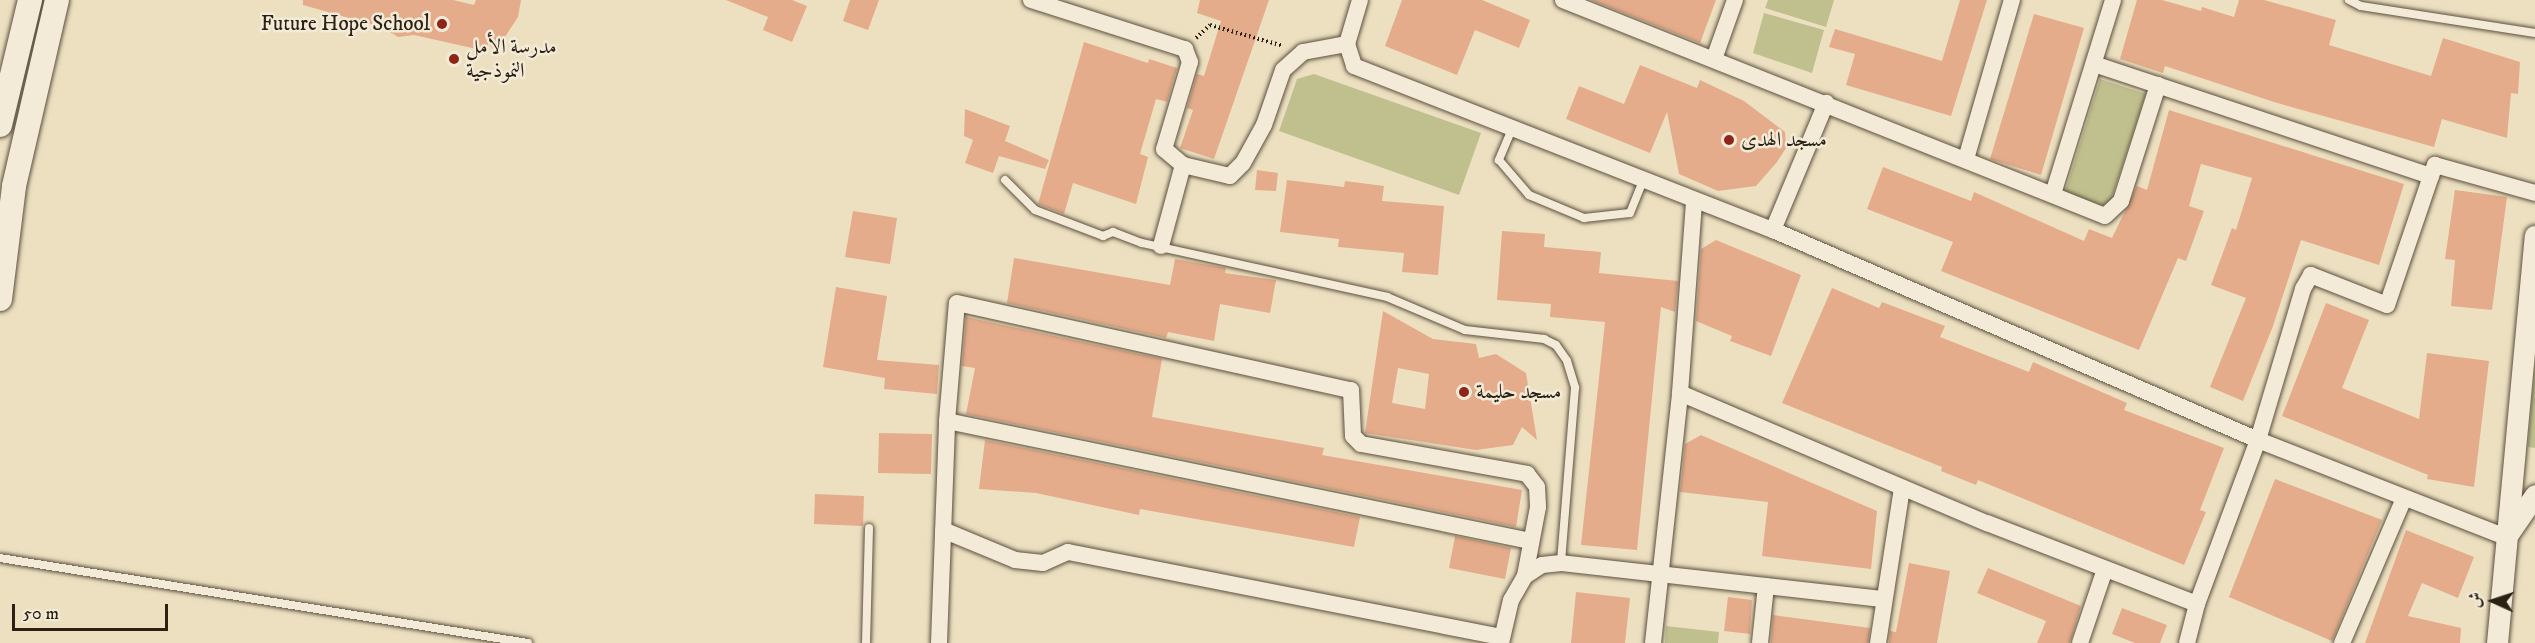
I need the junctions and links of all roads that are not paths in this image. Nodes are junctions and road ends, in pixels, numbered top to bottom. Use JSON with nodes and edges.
{"nodes":[{"id":1,"x":30,"y":0,"type":"edge"},
{"id":2,"x":57,"y":0,"type":"edge"},
{"id":3,"x":1360,"y":0,"type":"edge"},
{"id":4,"x":1563,"y":0,"type":"edge"},
{"id":5,"x":1735,"y":0,"type":"edge"},
{"id":6,"x":2012,"y":0,"type":"edge"},
{"id":7,"x":2113,"y":0,"type":"edge"},
{"id":8,"x":2349,"y":0,"type":"edge"},
{"id":9,"x":1038,"y":1,"type":"edge"},
{"id":10,"x":2535,"y":33,"type":"edge"},
{"id":11,"x":1347,"y":44,"type":"junction"},
{"id":12,"x":1714,"y":59,"type":"junction"},
{"id":13,"x":2094,"y":64,"type":"junction"},
{"id":14,"x":2158,"y":85,"type":"junction"},
{"id":15,"x":1826,"y":103,"type":"junction"},
{"id":16,"x":0,"y":125,"type":"edge"},
{"id":17,"x":1512,"y":129,"type":"junction"},
{"id":18,"x":1966,"y":159,"type":"junction"},
{"id":19,"x":1183,"y":165,"type":"junction"},
{"id":20,"x":2431,"y":176,"type":"junction"},
{"id":21,"x":1005,"y":180,"type":"dead end"},
{"id":22,"x":1643,"y":180,"type":"junction"},
{"id":23,"x":2535,"y":193,"type":"edge"},
{"id":24,"x":2053,"y":194,"type":"junction"},
{"id":25,"x":1694,"y":201,"type":"junction"},
{"id":26,"x":1773,"y":230,"type":"junction"},
{"id":27,"x":2535,"y":236,"type":"edge"},
{"id":28,"x":1161,"y":246,"type":"junction"},
{"id":29,"x":0,"y":298,"type":"edge"},
{"id":30,"x":1680,"y":393,"type":"junction"},
{"id":31,"x":947,"y":421,"type":"junction"},
{"id":32,"x":2258,"y":440,"type":"junction"},
{"id":33,"x":1902,"y":488,"type":"junction"},
{"id":34,"x":2535,"y":495,"type":"edge"},
{"id":35,"x":2404,"y":498,"type":"junction"},
{"id":36,"x":869,"y":528,"type":"dead end"},
{"id":37,"x":943,"y":530,"type":"junction"},
{"id":38,"x":2506,"y":537,"type":"junction"},
{"id":39,"x":1530,"y":541,"type":"junction"},
{"id":40,"x":0,"y":558,"type":"edge"},
{"id":41,"x":1561,"y":562,"type":"junction"},
{"id":42,"x":2105,"y":569,"type":"junction"},
{"id":43,"x":1660,"y":573,"type":"junction"},
{"id":44,"x":1525,"y":576,"type":"junction"},
{"id":45,"x":1766,"y":585,"type":"junction"},
{"id":46,"x":1883,"y":599,"type":"junction"},
{"id":47,"x":2197,"y":604,"type":"junction"},
{"id":48,"x":1501,"y":640,"type":"edge"},
{"id":49,"x":528,"y":643,"type":"edge"},
{"id":50,"x":866,"y":643,"type":"edge"},
{"id":51,"x":939,"y":643,"type":"edge"},
{"id":52,"x":1653,"y":643,"type":"edge"},
{"id":53,"x":1760,"y":643,"type":"edge"},
{"id":54,"x":1878,"y":643,"type":"edge"},
{"id":55,"x":2080,"y":643,"type":"edge"},
{"id":56,"x":2189,"y":643,"type":"edge"},
{"id":57,"x":2342,"y":643,"type":"edge"},
{"id":58,"x":2497,"y":643,"type":"edge"}],
"edges":[{"from":1,"to":16,"type":"main road"},
{"from":2,"to":29,"type":"main road"},
{"from":3,"to":11,"type":"street"},
{"from":4,"to":12,"type":"street"},
{"from":5,"to":12,"type":"street"},
{"from":6,"to":18,"type":"street"},
{"from":7,"to":13,"type":"street"},
{"from":8,"to":10,"type":"lane"},
{"from":9,"to":19,"type":"street"},
{"from":11,"to":17,"type":"street"},
{"from":11,"to":19,"type":"street"},
{"from":12,"to":15,"type":"street"},
{"from":13,"to":14,"type":"street"},
{"from":13,"to":24,"type":"street"},
{"from":14,"to":20,"type":"street"},
{"from":14,"to":24,"type":"street"},
{"from":15,"to":18,"type":"street"},
{"from":15,"to":26,"type":"street"},
{"from":17,"to":22,"type":"street"},
{"from":17,"to":22,"type":"lane"},
{"from":18,"to":24,"type":"street"},
{"from":19,"to":28,"type":"street"},
{"from":20,"to":23,"type":"street"},
{"from":20,"to":32,"type":"street"},
{"from":21,"to":28,"type":"lane"},
{"from":22,"to":25,"type":"street"},
{"from":25,"to":26,"type":"street"},
{"from":25,"to":30,"type":"street"},
{"from":26,"to":32,"type":"street"},
{"from":27,"to":38,"type":"street"},
{"from":28,"to":41,"type":"lane"},
{"from":30,"to":33,"type":"street"},
{"from":30,"to":43,"type":"street"},
{"from":31,"to":37,"type":"street"},
{"from":31,"to":39,"type":"street"},
{"from":31,"to":39,"type":"street"},
{"from":32,"to":35,"type":"street"},
{"from":32,"to":47,"type":"street"},
{"from":33,"to":42,"type":"street"},
{"from":33,"to":46,"type":"street"},
{"from":34,"to":38,"type":"street"},
{"from":35,"to":38,"type":"street"},
{"from":35,"to":57,"type":"street"},
{"from":36,"to":50,"type":"lane"},
{"from":37,"to":48,"type":"street"},
{"from":37,"to":51,"type":"street"},
{"from":38,"to":58,"type":"street"},
{"from":39,"to":44,"type":"street"},
{"from":40,"to":49,"type":"lane"},
{"from":41,"to":43,"type":"street"},
{"from":41,"to":44,"type":"street"},
{"from":42,"to":47,"type":"street"},
{"from":42,"to":55,"type":"street"},
{"from":43,"to":45,"type":"street"},
{"from":43,"to":52,"type":"street"},
{"from":44,"to":48,"type":"street"},
{"from":45,"to":46,"type":"street"},
{"from":45,"to":53,"type":"street"},
{"from":46,"to":54,"type":"street"},
{"from":47,"to":56,"type":"street"}]}
